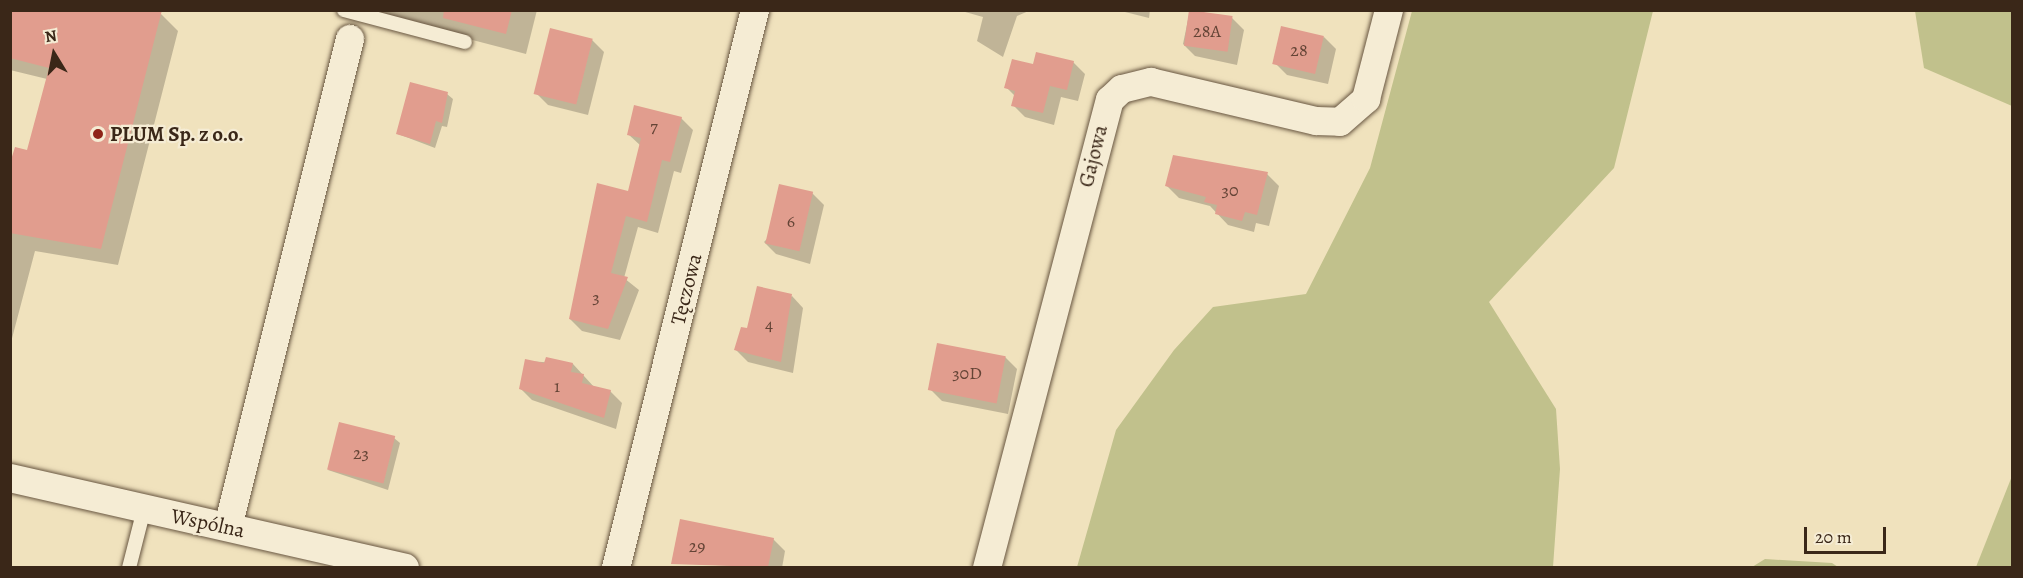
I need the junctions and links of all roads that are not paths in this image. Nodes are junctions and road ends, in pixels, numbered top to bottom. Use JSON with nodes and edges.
{"nodes":[{"id":1,"x":755,"y":10,"type":"edge"},
{"id":2,"x":1389,"y":10,"type":"edge"},
{"id":3,"x":350,"y":21,"type":"edge"},
{"id":4,"x":465,"y":42,"type":"dead end"},
{"id":5,"x":10,"y":477,"type":"edge"},
{"id":6,"x":144,"y":509,"type":"junction"},
{"id":7,"x":228,"y":527,"type":"junction"},
{"id":8,"x":388,"y":566,"type":"edge"},
{"id":9,"x":129,"y":567,"type":"edge"},
{"id":10,"x":616,"y":567,"type":"edge"},
{"id":11,"x":987,"y":567,"type":"edge"}],
"edges":[{"from":1,"to":10,"type":"street","name":"Tęczowa"},
{"from":2,"to":11,"type":"street","name":"Gajowa"},
{"from":3,"to":4,"type":"lane"},
{"from":3,"to":7,"type":"street"},
{"from":5,"to":6,"type":"street","name":"Wspólna"},
{"from":6,"to":7,"type":"street","name":"Wspólna"},
{"from":6,"to":9,"type":"lane"},
{"from":7,"to":8,"type":"street","name":"Wspólna"}]}
